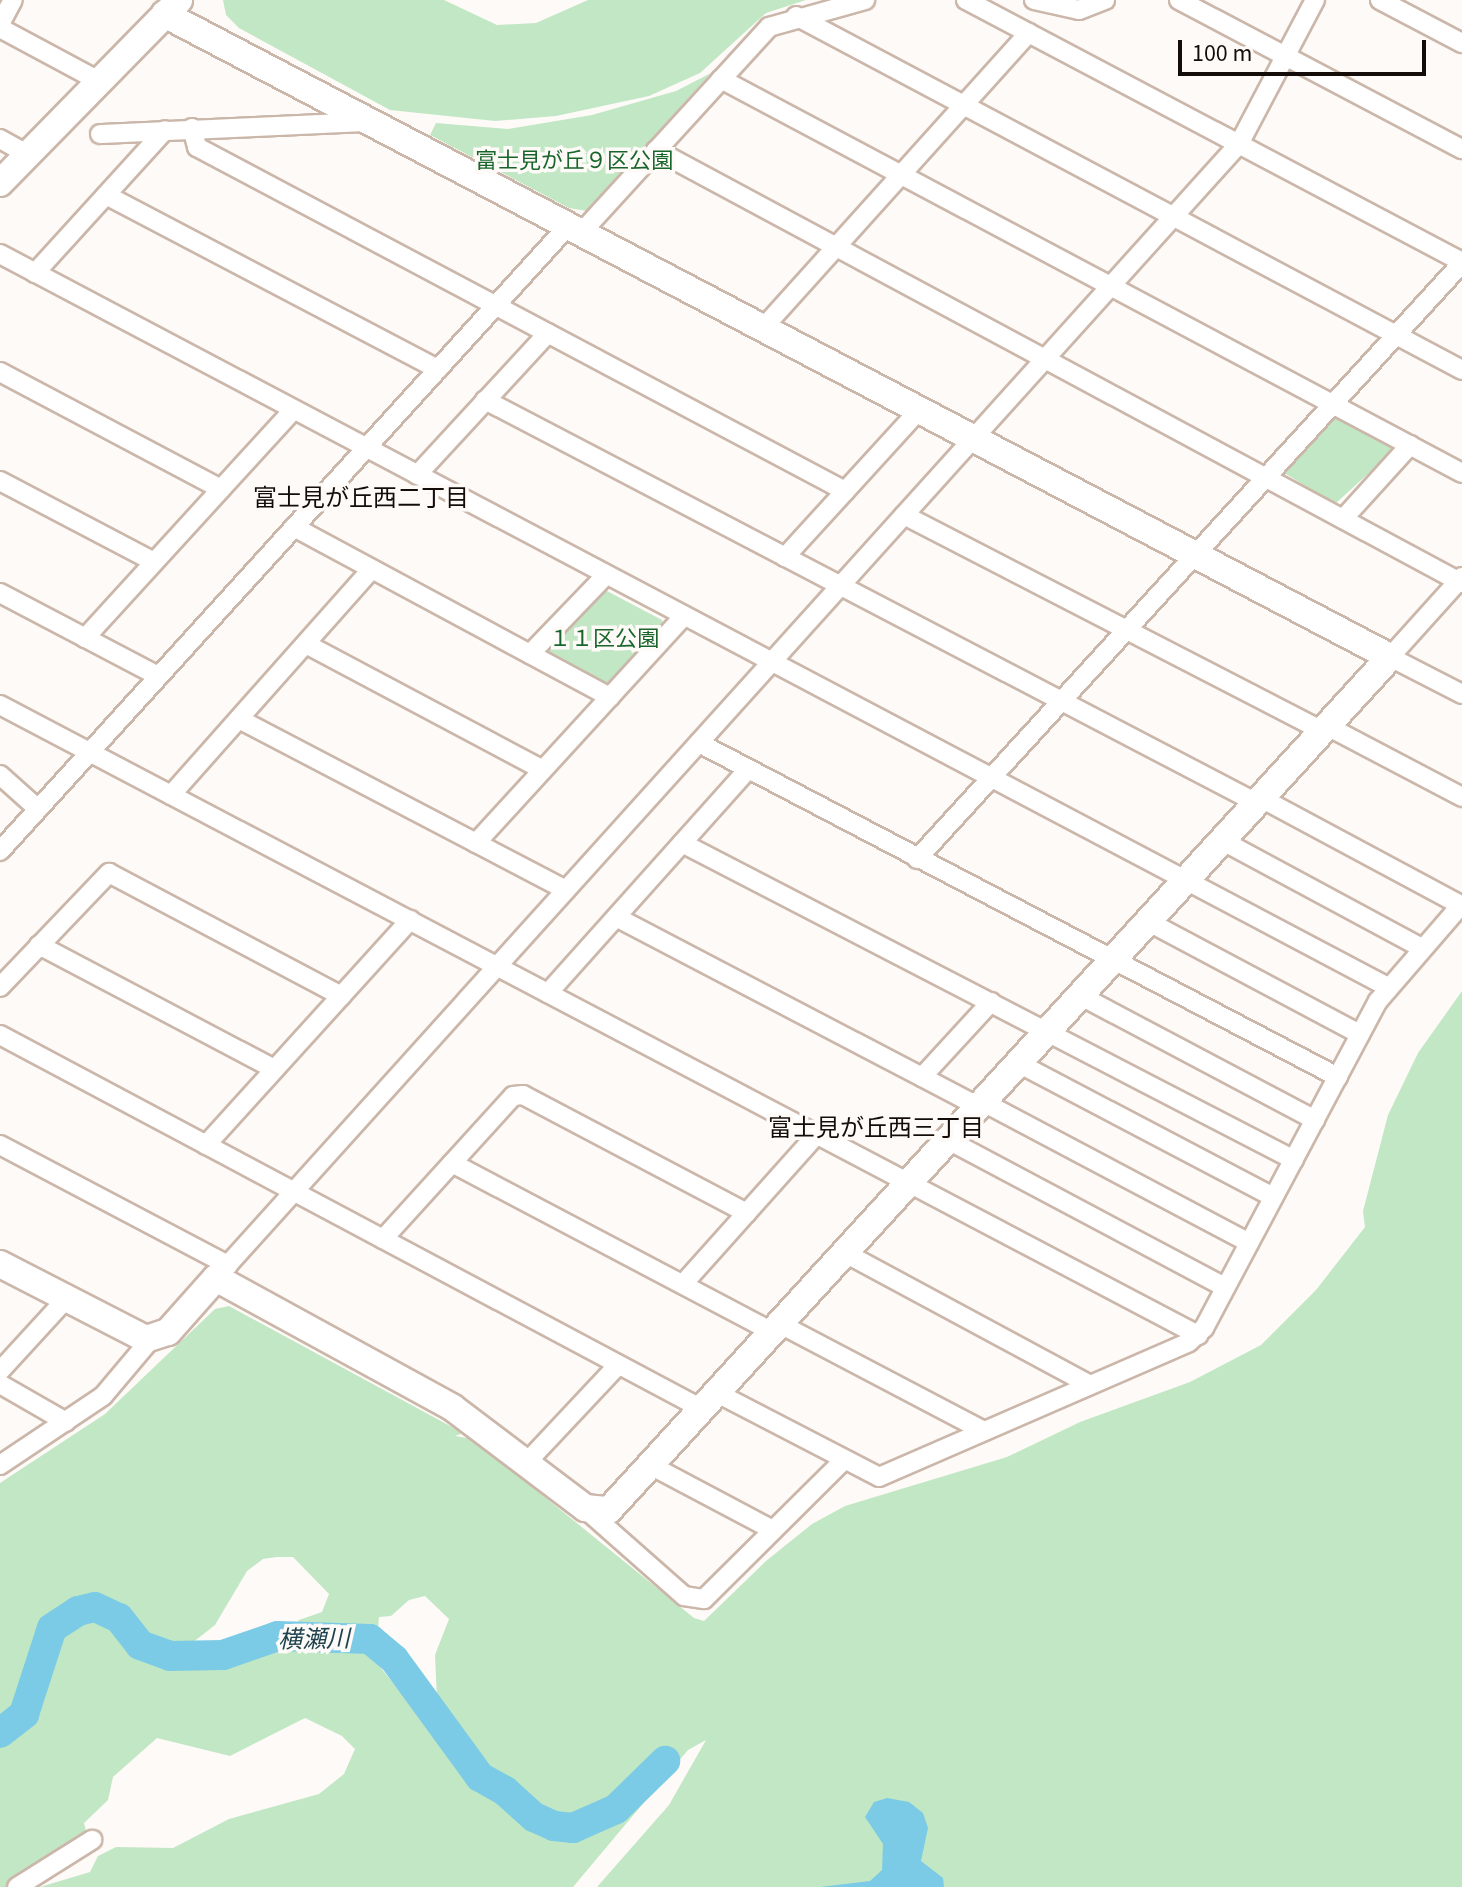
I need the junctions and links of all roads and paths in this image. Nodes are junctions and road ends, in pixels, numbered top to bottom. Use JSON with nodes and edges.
{"nodes":[{"id":1,"x":13,"y":0,"type":"edge"},
{"id":2,"x":865,"y":0,"type":"edge"},
{"id":3,"x":966,"y":0,"type":"edge"},
{"id":4,"x":1034,"y":0,"type":"edge"},
{"id":5,"x":1105,"y":0,"type":"edge"},
{"id":6,"x":1179,"y":0,"type":"edge"},
{"id":7,"x":1315,"y":0,"type":"edge"},
{"id":8,"x":1380,"y":0,"type":"edge"},
{"id":9,"x":171,"y":7,"type":"edge"},
{"id":10,"x":796,"y":16,"type":"junction"},
{"id":11,"x":0,"y":26,"type":"edge"},
{"id":12,"x":1029,"y":33,"type":"junction"},
{"id":13,"x":1462,"y":43,"type":"edge"},
{"id":14,"x":1286,"y":56,"type":"junction"},
{"id":15,"x":721,"y":79,"type":"junction"},
{"id":16,"x":97,"y":80,"type":"junction"},
{"id":17,"x":964,"y":106,"type":"junction"},
{"id":18,"x":369,"y":122,"type":"junction"},
{"id":19,"x":192,"y":128,"type":"junction"},
{"id":20,"x":165,"y":130,"type":"junction"},
{"id":21,"x":100,"y":134,"type":"dead end"},
{"id":22,"x":0,"y":139,"type":"edge"},
{"id":23,"x":1239,"y":144,"type":"junction"},
{"id":24,"x":1462,"y":149,"type":"edge"},
{"id":25,"x":656,"y":150,"type":"junction"},
{"id":26,"x":27,"y":154,"type":"junction"},
{"id":27,"x":900,"y":175,"type":"junction"},
{"id":28,"x":0,"y":183,"type":"edge"},
{"id":29,"x":106,"y":195,"type":"junction"},
{"id":30,"x":1173,"y":217,"type":"junction"},
{"id":31,"x":574,"y":229,"type":"junction"},
{"id":32,"x":837,"y":247,"type":"junction"},
{"id":33,"x":0,"y":254,"type":"edge"},
{"id":34,"x":1462,"y":262,"type":"edge"},
{"id":35,"x":35,"y":273,"type":"junction"},
{"id":36,"x":1111,"y":286,"type":"junction"},
{"id":37,"x":495,"y":305,"type":"junction"},
{"id":38,"x":763,"y":328,"type":"junction"},
{"id":39,"x":548,"y":333,"type":"junction"},
{"id":40,"x":1396,"y":335,"type":"junction"},
{"id":41,"x":1045,"y":359,"type":"junction"},
{"id":42,"x":438,"y":369,"type":"junction"},
{"id":43,"x":1462,"y":370,"type":"edge"},
{"id":44,"x":0,"y":372,"type":"edge"},
{"id":45,"x":485,"y":400,"type":"junction"},
{"id":46,"x":1333,"y":404,"type":"junction"},
{"id":47,"x":293,"y":410,"type":"junction"},
{"id":48,"x":919,"y":410,"type":"junction"},
{"id":49,"x":973,"y":439,"type":"junction"},
{"id":50,"x":1410,"y":445,"type":"junction"},
{"id":51,"x":366,"y":448,"type":"junction"},
{"id":52,"x":1462,"y":473,"type":"edge"},
{"id":53,"x":417,"y":475,"type":"junction"},
{"id":54,"x":1266,"y":477,"type":"junction"},
{"id":55,"x":0,"y":481,"type":"edge"},
{"id":56,"x":221,"y":489,"type":"junction"},
{"id":57,"x":845,"y":491,"type":"junction"},
{"id":58,"x":904,"y":515,"type":"junction"},
{"id":59,"x":1343,"y":519,"type":"junction"},
{"id":60,"x":294,"y":527,"type":"junction"},
{"id":61,"x":1195,"y":554,"type":"junction"},
{"id":62,"x":785,"y":557,"type":"junction"},
{"id":63,"x":154,"y":562,"type":"junction"},
{"id":64,"x":372,"y":569,"type":"junction"},
{"id":65,"x":606,"y":575,"type":"junction"},
{"id":66,"x":1461,"y":581,"type":"edge"},
{"id":67,"x":840,"y":586,"type":"junction"},
{"id":68,"x":0,"y":593,"type":"edge"},
{"id":69,"x":684,"y":616,"type":"junction"},
{"id":70,"x":1126,"y":630,"type":"junction"},
{"id":71,"x":85,"y":638,"type":"junction"},
{"id":72,"x":306,"y":644,"type":"junction"},
{"id":73,"x":530,"y":654,"type":"junction"},
{"id":74,"x":1390,"y":657,"type":"junction"},
{"id":75,"x":771,"y":663,"type":"junction"},
{"id":76,"x":158,"y":676,"type":"junction"},
{"id":77,"x":1462,"y":694,"type":"edge"},
{"id":78,"x":610,"y":697,"type":"junction"},
{"id":79,"x":1061,"y":701,"type":"junction"},
{"id":80,"x":0,"y":705,"type":"edge"},
{"id":81,"x":239,"y":719,"type":"junction"},
{"id":82,"x":1324,"y":729,"type":"junction"},
{"id":83,"x":699,"y":743,"type":"junction"},
{"id":84,"x":90,"y":752,"type":"junction"},
{"id":85,"x":748,"y":769,"type":"junction"},
{"id":86,"x":543,"y":770,"type":"junction"},
{"id":87,"x":0,"y":775,"type":"edge"},
{"id":88,"x":990,"y":779,"type":"junction"},
{"id":89,"x":171,"y":795,"type":"junction"},
{"id":90,"x":1462,"y":797,"type":"edge"},
{"id":91,"x":1259,"y":801,"type":"junction"},
{"id":92,"x":38,"y":809,"type":"junction"},
{"id":93,"x":1223,"y":841,"type":"junction"},
{"id":94,"x":476,"y":843,"type":"junction"},
{"id":95,"x":682,"y":843,"type":"junction"},
{"id":96,"x":0,"y":851,"type":"edge"},
{"id":97,"x":917,"y":859,"type":"junction"},
{"id":98,"x":1185,"y":882,"type":"junction"},
{"id":99,"x":566,"y":890,"type":"junction"},
{"id":100,"x":1461,"y":906,"type":"edge"},
{"id":101,"x":616,"y":917,"type":"junction"},
{"id":102,"x":410,"y":920,"type":"junction"},
{"id":103,"x":1149,"y":922,"type":"junction"},
{"id":104,"x":39,"y":945,"type":"junction"},
{"id":105,"x":1422,"y":948,"type":"junction"},
{"id":106,"x":1113,"y":961,"type":"junction"},
{"id":107,"x":497,"y":966,"type":"junction"},
{"id":108,"x":0,"y":987,"type":"edge"},
{"id":109,"x":1388,"y":987,"type":"junction"},
{"id":110,"x":548,"y":993,"type":"junction"},
{"id":111,"x":341,"y":996,"type":"junction"},
{"id":112,"x":1081,"y":996,"type":"junction"},
{"id":113,"x":991,"y":1002,"type":"junction"},
{"id":114,"x":1049,"y":1032,"type":"junction"},
{"id":115,"x":1360,"y":1034,"type":"junction"},
{"id":116,"x":0,"y":1035,"type":"edge"},
{"id":117,"x":1020,"y":1064,"type":"junction"},
{"id":118,"x":274,"y":1069,"type":"junction"},
{"id":119,"x":922,"y":1077,"type":"junction"},
{"id":120,"x":1338,"y":1077,"type":"junction"},
{"id":121,"x":982,"y":1105,"type":"junction"},
{"id":122,"x":1315,"y":1120,"type":"junction"},
{"id":123,"x":817,"y":1134,"type":"junction"},
{"id":124,"x":950,"y":1141,"type":"junction"},
{"id":125,"x":0,"y":1145,"type":"edge"},
{"id":126,"x":206,"y":1145,"type":"junction"},
{"id":127,"x":1294,"y":1160,"type":"junction"},
{"id":128,"x":452,"y":1163,"type":"junction"},
{"id":129,"x":912,"y":1184,"type":"junction"},
{"id":130,"x":294,"y":1192,"type":"junction"},
{"id":131,"x":1273,"y":1197,"type":"junction"},
{"id":132,"x":747,"y":1213,"type":"junction"},
{"id":133,"x":383,"y":1239,"type":"junction"},
{"id":134,"x":1249,"y":1243,"type":"junction"},
{"id":135,"x":847,"y":1254,"type":"junction"},
{"id":136,"x":0,"y":1264,"type":"edge"},
{"id":137,"x":222,"y":1271,"type":"junction"},
{"id":138,"x":683,"y":1284,"type":"junction"},
{"id":139,"x":1225,"y":1287,"type":"junction"},
{"id":140,"x":66,"y":1299,"type":"junction"},
{"id":141,"x":779,"y":1329,"type":"junction"},
{"id":142,"x":1198,"y":1335,"type":"junction"},
{"id":143,"x":151,"y":1339,"type":"junction"},
{"id":144,"x":618,"y":1365,"type":"junction"},
{"id":145,"x":0,"y":1371,"type":"edge"},
{"id":146,"x":0,"y":1384,"type":"edge"},
{"id":147,"x":1090,"y":1385,"type":"junction"},
{"id":148,"x":711,"y":1402,"type":"junction"},
{"id":149,"x":66,"y":1422,"type":"junction"},
{"id":150,"x":984,"y":1431,"type":"junction"},
{"id":151,"x":844,"y":1460,"type":"junction"},
{"id":152,"x":527,"y":1462,"type":"junction"},
{"id":153,"x":0,"y":1465,"type":"edge"},
{"id":154,"x":652,"y":1466,"type":"junction"},
{"id":155,"x":582,"y":1506,"type":"junction"},
{"id":156,"x":773,"y":1530,"type":"junction"},
{"id":157,"x":92,"y":1840,"type":"dead end"},
{"id":158,"x":17,"y":1887,"type":"edge"}],
"edges":[{"from":1,"to":11,"type":"street"},
{"from":2,"to":10,"type":"street"},
{"from":3,"to":12,"type":"street"},
{"from":4,"to":5,"type":"street"},
{"from":6,"to":14,"type":"street"},
{"from":7,"to":14,"type":"street"},
{"from":8,"to":13,"type":"street"},
{"from":9,"to":16,"type":"street"},
{"from":9,"to":18,"type":"street"},
{"from":10,"to":15,"type":"street"},
{"from":10,"to":17,"type":"street"},
{"from":11,"to":16,"type":"street"},
{"from":12,"to":17,"type":"street"},
{"from":12,"to":23,"type":"street"},
{"from":14,"to":23,"type":"street"},
{"from":14,"to":24,"type":"street"},
{"from":15,"to":25,"type":"street"},
{"from":15,"to":27,"type":"street"},
{"from":16,"to":26,"type":"street"},
{"from":17,"to":27,"type":"street"},
{"from":17,"to":30,"type":"street"},
{"from":18,"to":19,"type":"street"},
{"from":18,"to":31,"type":"street"},
{"from":19,"to":20,"type":"street"},
{"from":19,"to":37,"type":"street"},
{"from":20,"to":21,"type":"street"},
{"from":20,"to":29,"type":"street"},
{"from":22,"to":26,"type":"street"},
{"from":23,"to":30,"type":"street"},
{"from":23,"to":34,"type":"street"},
{"from":25,"to":31,"type":"street"},
{"from":25,"to":32,"type":"street"},
{"from":26,"to":28,"type":"street"},
{"from":27,"to":32,"type":"street"},
{"from":27,"to":36,"type":"street"},
{"from":29,"to":35,"type":"street"},
{"from":29,"to":42,"type":"street"},
{"from":30,"to":36,"type":"street"},
{"from":30,"to":40,"type":"street"},
{"from":31,"to":37,"type":"street"},
{"from":31,"to":38,"type":"street"},
{"from":32,"to":38,"type":"street"},
{"from":32,"to":41,"type":"street"},
{"from":33,"to":35,"type":"street"},
{"from":34,"to":40,"type":"street"},
{"from":35,"to":47,"type":"street"},
{"from":36,"to":41,"type":"street"},
{"from":36,"to":46,"type":"street"},
{"from":37,"to":39,"type":"street"},
{"from":37,"to":42,"type":"street"},
{"from":38,"to":48,"type":"street"},
{"from":39,"to":45,"type":"street"},
{"from":39,"to":57,"type":"street"},
{"from":40,"to":43,"type":"street"},
{"from":40,"to":46,"type":"street"},
{"from":41,"to":49,"type":"street"},
{"from":41,"to":54,"type":"street"},
{"from":42,"to":51,"type":"street"},
{"from":44,"to":56,"type":"street"},
{"from":45,"to":53,"type":"street"},
{"from":45,"to":62,"type":"street"},
{"from":46,"to":50,"type":"street"},
{"from":46,"to":54,"type":"street"},
{"from":47,"to":51,"type":"street"},
{"from":47,"to":56,"type":"street"},
{"from":48,"to":49,"type":"street"},
{"from":48,"to":57,"type":"street"},
{"from":49,"to":58,"type":"street"},
{"from":49,"to":61,"type":"street"},
{"from":50,"to":52,"type":"street"},
{"from":50,"to":59,"type":"street"},
{"from":51,"to":53,"type":"street"},
{"from":51,"to":60,"type":"street"},
{"from":53,"to":65,"type":"street"},
{"from":54,"to":59,"type":"street"},
{"from":54,"to":61,"type":"street"},
{"from":55,"to":63,"type":"street"},
{"from":56,"to":63,"type":"street"},
{"from":57,"to":62,"type":"street"},
{"from":58,"to":67,"type":"street"},
{"from":58,"to":70,"type":"street"},
{"from":59,"to":66,"type":"street"},
{"from":60,"to":64,"type":"street"},
{"from":60,"to":76,"type":"street"},
{"from":61,"to":70,"type":"street"},
{"from":61,"to":74,"type":"street"},
{"from":62,"to":67,"type":"street"},
{"from":63,"to":71,"type":"street"},
{"from":64,"to":72,"type":"street"},
{"from":64,"to":73,"type":"street"},
{"from":65,"to":69,"type":"street"},
{"from":65,"to":73,"type":"street"},
{"from":66,"to":74,"type":"street"},
{"from":67,"to":75,"type":"street"},
{"from":67,"to":79,"type":"street"},
{"from":68,"to":71,"type":"street"},
{"from":69,"to":75,"type":"street"},
{"from":69,"to":78,"type":"street"},
{"from":70,"to":79,"type":"street"},
{"from":70,"to":82,"type":"street"},
{"from":71,"to":76,"type":"street"},
{"from":72,"to":81,"type":"street"},
{"from":72,"to":86,"type":"street"},
{"from":73,"to":78,"type":"street"},
{"from":74,"to":77,"type":"street"},
{"from":74,"to":82,"type":"street"},
{"from":75,"to":83,"type":"street"},
{"from":75,"to":88,"type":"street"},
{"from":76,"to":84,"type":"street"},
{"from":78,"to":86,"type":"street"},
{"from":79,"to":88,"type":"street"},
{"from":79,"to":91,"type":"street"},
{"from":80,"to":84,"type":"street"},
{"from":81,"to":89,"type":"street"},
{"from":81,"to":94,"type":"street"},
{"from":82,"to":90,"type":"street"},
{"from":82,"to":91,"type":"street"},
{"from":83,"to":85,"type":"street"},
{"from":83,"to":99,"type":"street"},
{"from":84,"to":89,"type":"street"},
{"from":84,"to":92,"type":"street"},
{"from":85,"to":95,"type":"street"},
{"from":85,"to":97,"type":"street"},
{"from":86,"to":94,"type":"street"},
{"from":87,"to":92,"type":"street"},
{"from":88,"to":97,"type":"street"},
{"from":88,"to":98,"type":"street"},
{"from":89,"to":102,"type":"street"},
{"from":91,"to":93,"type":"street"},
{"from":91,"to":100,"type":"street"},
{"from":92,"to":96,"type":"street"},
{"from":93,"to":98,"type":"street"},
{"from":93,"to":105,"type":"street"},
{"from":94,"to":99,"type":"street"},
{"from":95,"to":101,"type":"street"},
{"from":95,"to":113,"type":"street"},
{"from":97,"to":106,"type":"street"},
{"from":98,"to":103,"type":"street"},
{"from":98,"to":109,"type":"street"},
{"from":99,"to":107,"type":"street"},
{"from":100,"to":105,"type":"street"},
{"from":101,"to":110,"type":"street"},
{"from":101,"to":119,"type":"street"},
{"from":102,"to":107,"type":"street"},
{"from":102,"to":111,"type":"street"},
{"from":103,"to":106,"type":"street"},
{"from":103,"to":115,"type":"street"},
{"from":104,"to":108,"type":"street"},
{"from":104,"to":111,"type":"street"},
{"from":104,"to":118,"type":"street"},
{"from":105,"to":109,"type":"street"},
{"from":106,"to":112,"type":"street"},
{"from":106,"to":120,"type":"street"},
{"from":107,"to":110,"type":"street"},
{"from":107,"to":130,"type":"street"},
{"from":109,"to":115,"type":"street"},
{"from":110,"to":123,"type":"street"},
{"from":111,"to":118,"type":"street"},
{"from":112,"to":114,"type":"street"},
{"from":112,"to":122,"type":"street"},
{"from":113,"to":114,"type":"street"},
{"from":113,"to":119,"type":"street"},
{"from":114,"to":117,"type":"street"},
{"from":114,"to":127,"type":"street"},
{"from":115,"to":120,"type":"street"},
{"from":116,"to":126,"type":"street"},
{"from":117,"to":121,"type":"street"},
{"from":117,"to":131,"type":"street"},
{"from":118,"to":126,"type":"street"},
{"from":119,"to":121,"type":"street"},
{"from":120,"to":122,"type":"street"},
{"from":121,"to":124,"type":"street"},
{"from":121,"to":134,"type":"street"},
{"from":122,"to":127,"type":"street"},
{"from":123,"to":129,"type":"street"},
{"from":123,"to":132,"type":"street"},
{"from":124,"to":129,"type":"street"},
{"from":124,"to":139,"type":"street"},
{"from":125,"to":137,"type":"street"},
{"from":126,"to":130,"type":"street"},
{"from":127,"to":131,"type":"street"},
{"from":128,"to":132,"type":"street"},
{"from":128,"to":133,"type":"street"},
{"from":128,"to":138,"type":"street"},
{"from":129,"to":135,"type":"street"},
{"from":129,"to":142,"type":"street"},
{"from":130,"to":133,"type":"street"},
{"from":130,"to":137,"type":"street"},
{"from":131,"to":134,"type":"street"},
{"from":132,"to":138,"type":"street"},
{"from":133,"to":144,"type":"street"},
{"from":134,"to":139,"type":"street"},
{"from":135,"to":141,"type":"street"},
{"from":135,"to":147,"type":"street"},
{"from":136,"to":140,"type":"street"},
{"from":137,"to":143,"type":"street"},
{"from":137,"to":152,"type":"street"},
{"from":138,"to":141,"type":"street"},
{"from":139,"to":142,"type":"street"},
{"from":140,"to":143,"type":"street"},
{"from":140,"to":145,"type":"street"},
{"from":141,"to":148,"type":"street"},
{"from":141,"to":150,"type":"street"},
{"from":142,"to":147,"type":"street"},
{"from":143,"to":149,"type":"street"},
{"from":144,"to":148,"type":"street"},
{"from":144,"to":152,"type":"street"},
{"from":146,"to":149,"type":"street"},
{"from":147,"to":150,"type":"street"},
{"from":148,"to":151,"type":"street"},
{"from":148,"to":154,"type":"street"},
{"from":149,"to":153,"type":"street"},
{"from":150,"to":151,"type":"street"},
{"from":151,"to":156,"type":"street"},
{"from":152,"to":155,"type":"street"},
{"from":154,"to":155,"type":"street"},
{"from":154,"to":156,"type":"street"},
{"from":155,"to":156,"type":"street"},
{"from":157,"to":158,"type":"street"}]}
